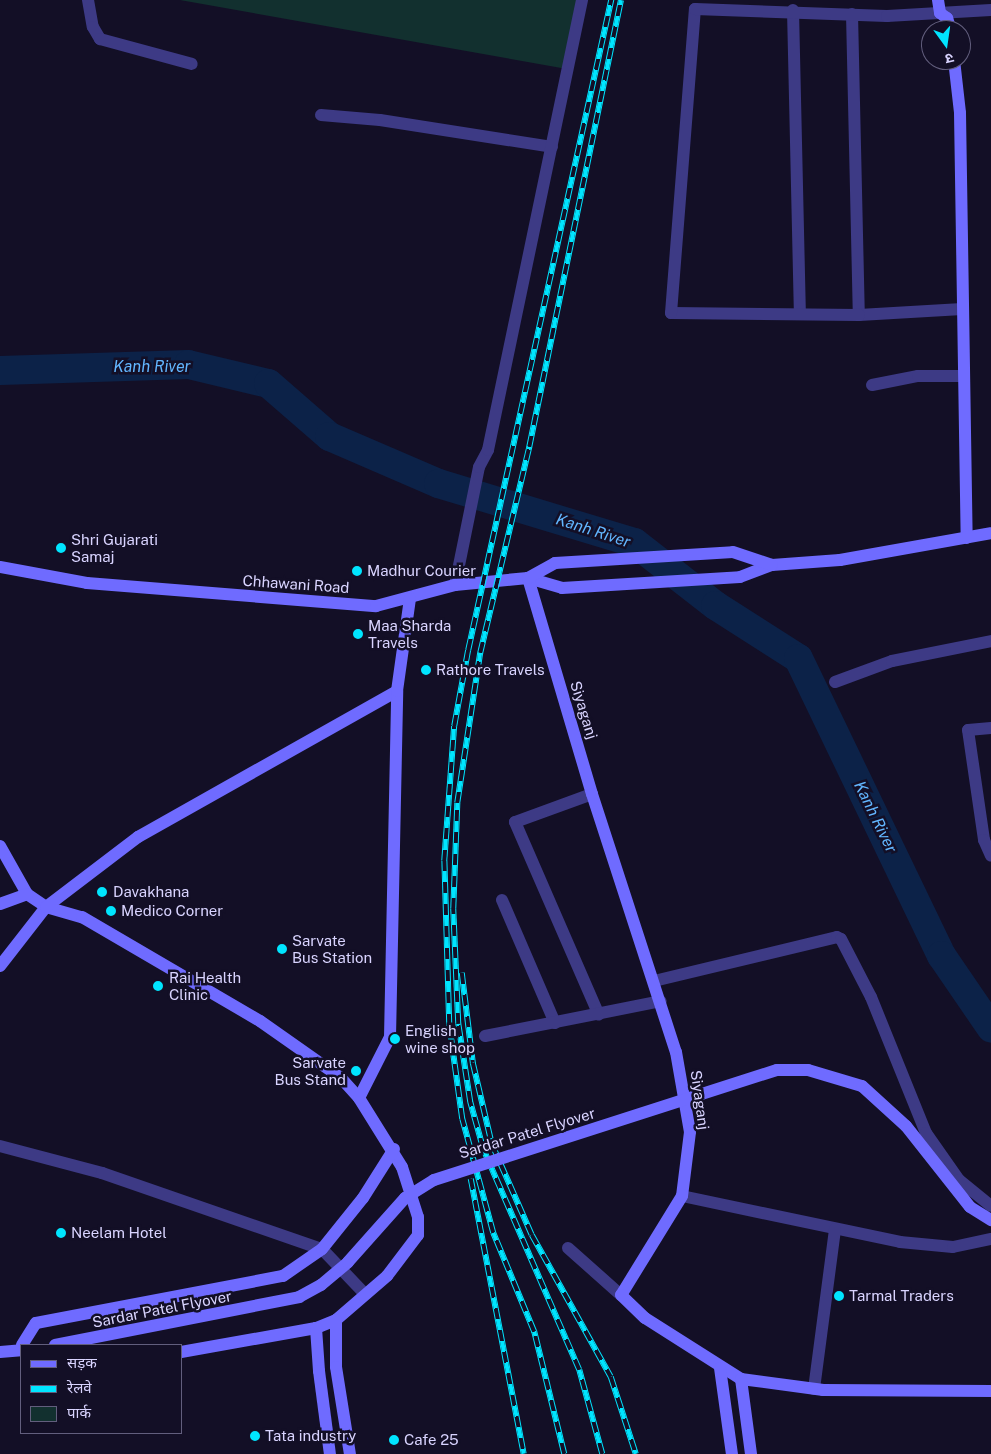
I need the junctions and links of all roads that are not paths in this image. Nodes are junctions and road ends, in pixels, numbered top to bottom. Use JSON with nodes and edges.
{"nodes":[{"id":1,"x":88,"y":0,"type":"edge"},
{"id":2,"x":582,"y":0,"type":"edge"},
{"id":3,"x":939,"y":6,"type":"edge"},
{"id":4,"x":983,"y":7,"type":"edge"},
{"id":5,"x":793,"y":10,"type":"junction"},
{"id":6,"x":852,"y":14,"type":"junction"},
{"id":7,"x":948,"y":20,"type":"edge"},
{"id":8,"x":192,"y":64,"type":"dead end"},
{"id":9,"x":955,"y":70,"type":"edge"},
{"id":10,"x":321,"y":115,"type":"dead end"},
{"id":11,"x":552,"y":147,"type":"junction"},
{"id":12,"x":962,"y":309,"type":"junction"},
{"id":13,"x":800,"y":314,"type":"junction"},
{"id":14,"x":859,"y":315,"type":"junction"},
{"id":15,"x":964,"y":376,"type":"junction"},
{"id":16,"x":872,"y":385,"type":"dead end"},
{"id":17,"x":991,"y":533,"type":"edge"},
{"id":18,"x":967,"y":538,"type":"junction"},
{"id":19,"x":772,"y":565,"type":"junction"},
{"id":20,"x":0,"y":567,"type":"edge"},
{"id":21,"x":528,"y":578,"type":"junction"},
{"id":22,"x":455,"y":585,"type":"junction"},
{"id":23,"x":410,"y":599,"type":"junction"},
{"id":24,"x":991,"y":641,"type":"edge"},
{"id":25,"x":835,"y":682,"type":"dead end"},
{"id":26,"x":397,"y":691,"type":"junction"},
{"id":27,"x":991,"y":728,"type":"edge"},
{"id":28,"x":592,"y":794,"type":"junction"},
{"id":29,"x":0,"y":846,"type":"edge"},
{"id":30,"x":991,"y":856,"type":"edge"},
{"id":31,"x":28,"y":894,"type":"junction"},
{"id":32,"x":502,"y":900,"type":"dead end"},
{"id":33,"x":0,"y":904,"type":"edge"},
{"id":34,"x":46,"y":907,"type":"junction"},
{"id":35,"x":0,"y":966,"type":"edge"},
{"id":36,"x":654,"y":982,"type":"junction"},
{"id":37,"x":661,"y":1001,"type":"junction"},
{"id":38,"x":599,"y":1015,"type":"junction"},
{"id":39,"x":555,"y":1022,"type":"junction"},
{"id":40,"x":485,"y":1036,"type":"dead end"},
{"id":41,"x":360,"y":1098,"type":"junction"},
{"id":42,"x":0,"y":1146,"type":"edge"},
{"id":43,"x":394,"y":1149,"type":"junction"},
{"id":44,"x":682,"y":1196,"type":"junction"},
{"id":45,"x":991,"y":1206,"type":"edge"},
{"id":46,"x":991,"y":1220,"type":"edge"},
{"id":47,"x":835,"y":1229,"type":"junction"},
{"id":48,"x":991,"y":1239,"type":"edge"},
{"id":49,"x":322,"y":1248,"type":"junction"},
{"id":50,"x":568,"y":1248,"type":"dead end"},
{"id":51,"x":365,"y":1294,"type":"junction"},
{"id":52,"x":621,"y":1295,"type":"junction"},
{"id":53,"x":336,"y":1320,"type":"junction"},
{"id":54,"x":316,"y":1328,"type":"junction"},
{"id":55,"x":24,"y":1344,"type":"edge"},
{"id":56,"x":60,"y":1344,"type":"edge"},
{"id":57,"x":20,"y":1349,"type":"edge"},
{"id":58,"x":0,"y":1352,"type":"edge"},
{"id":59,"x":182,"y":1352,"type":"edge"},
{"id":60,"x":720,"y":1368,"type":"junction"},
{"id":61,"x":741,"y":1379,"type":"junction"},
{"id":62,"x":814,"y":1389,"type":"junction"},
{"id":63,"x":991,"y":1391,"type":"edge"},
{"id":64,"x":330,"y":1454,"type":"edge"},
{"id":65,"x":350,"y":1454,"type":"edge"},
{"id":66,"x":732,"y":1454,"type":"edge"},
{"id":67,"x":751,"y":1454,"type":"edge"}],
"edges":[{"from":1,"to":8,"type":"street"},
{"from":2,"to":11,"type":"street"},
{"from":3,"to":4,"type":"street"},
{"from":3,"to":6,"type":"street"},
{"from":3,"to":7,"type":"street"},
{"from":5,"to":6,"type":"street"},
{"from":5,"to":13,"type":"street"},
{"from":5,"to":13,"type":"street"},
{"from":6,"to":14,"type":"street"},
{"from":9,"to":12,"type":"street"},
{"from":10,"to":11,"type":"street"},
{"from":11,"to":22,"type":"street"},
{"from":12,"to":14,"type":"street"},
{"from":12,"to":15,"type":"street"},
{"from":13,"to":14,"type":"street"},
{"from":15,"to":16,"type":"street"},
{"from":15,"to":18,"type":"street"},
{"from":17,"to":18,"type":"street"},
{"from":18,"to":19,"type":"street"},
{"from":19,"to":21,"type":"street","name":"Chhawani Road"},
{"from":19,"to":21,"type":"street"},
{"from":20,"to":23,"type":"street","name":"Chhawani Road"},
{"from":21,"to":22,"type":"street","name":"Chhawani Road"},
{"from":21,"to":28,"type":"street","name":"Siyaganj"},
{"from":22,"to":23,"type":"street","name":"Chhawani Road"},
{"from":23,"to":26,"type":"street"},
{"from":24,"to":25,"type":"street"},
{"from":26,"to":34,"type":"street"},
{"from":26,"to":41,"type":"street"},
{"from":27,"to":30,"type":"street"},
{"from":28,"to":36,"type":"street","name":"Siyaganj"},
{"from":28,"to":38,"type":"street"},
{"from":29,"to":31,"type":"street"},
{"from":31,"to":33,"type":"street"},
{"from":31,"to":34,"type":"street"},
{"from":32,"to":39,"type":"street"},
{"from":34,"to":35,"type":"street"},
{"from":34,"to":41,"type":"street"},
{"from":36,"to":37,"type":"street","name":"Siyaganj"},
{"from":36,"to":45,"type":"street"},
{"from":37,"to":38,"type":"street"},
{"from":37,"to":44,"type":"street","name":"Siyaganj"},
{"from":38,"to":39,"type":"street"},
{"from":39,"to":40,"type":"street"},
{"from":41,"to":43,"type":"street"},
{"from":42,"to":49,"type":"street"},
{"from":43,"to":49,"type":"street"},
{"from":43,"to":51,"type":"street"},
{"from":44,"to":47,"type":"street"},
{"from":44,"to":52,"type":"street","name":"Siyaganj"},
{"from":46,"to":56,"type":"street","name":"Sardar Patel Flyover","bridge":true},
{"from":47,"to":48,"type":"street"},
{"from":47,"to":62,"type":"street"},
{"from":49,"to":51,"type":"street"},
{"from":49,"to":55,"type":"street"},
{"from":50,"to":52,"type":"street"},
{"from":51,"to":53,"type":"street"},
{"from":52,"to":60,"type":"street"},
{"from":53,"to":54,"type":"street"},
{"from":53,"to":65,"type":"street"},
{"from":54,"to":59,"type":"street"},
{"from":54,"to":64,"type":"street"},
{"from":57,"to":58,"type":"street"},
{"from":60,"to":61,"type":"street"},
{"from":60,"to":66,"type":"street"},
{"from":61,"to":62,"type":"street"},
{"from":61,"to":67,"type":"street"},
{"from":62,"to":63,"type":"street"}]}
